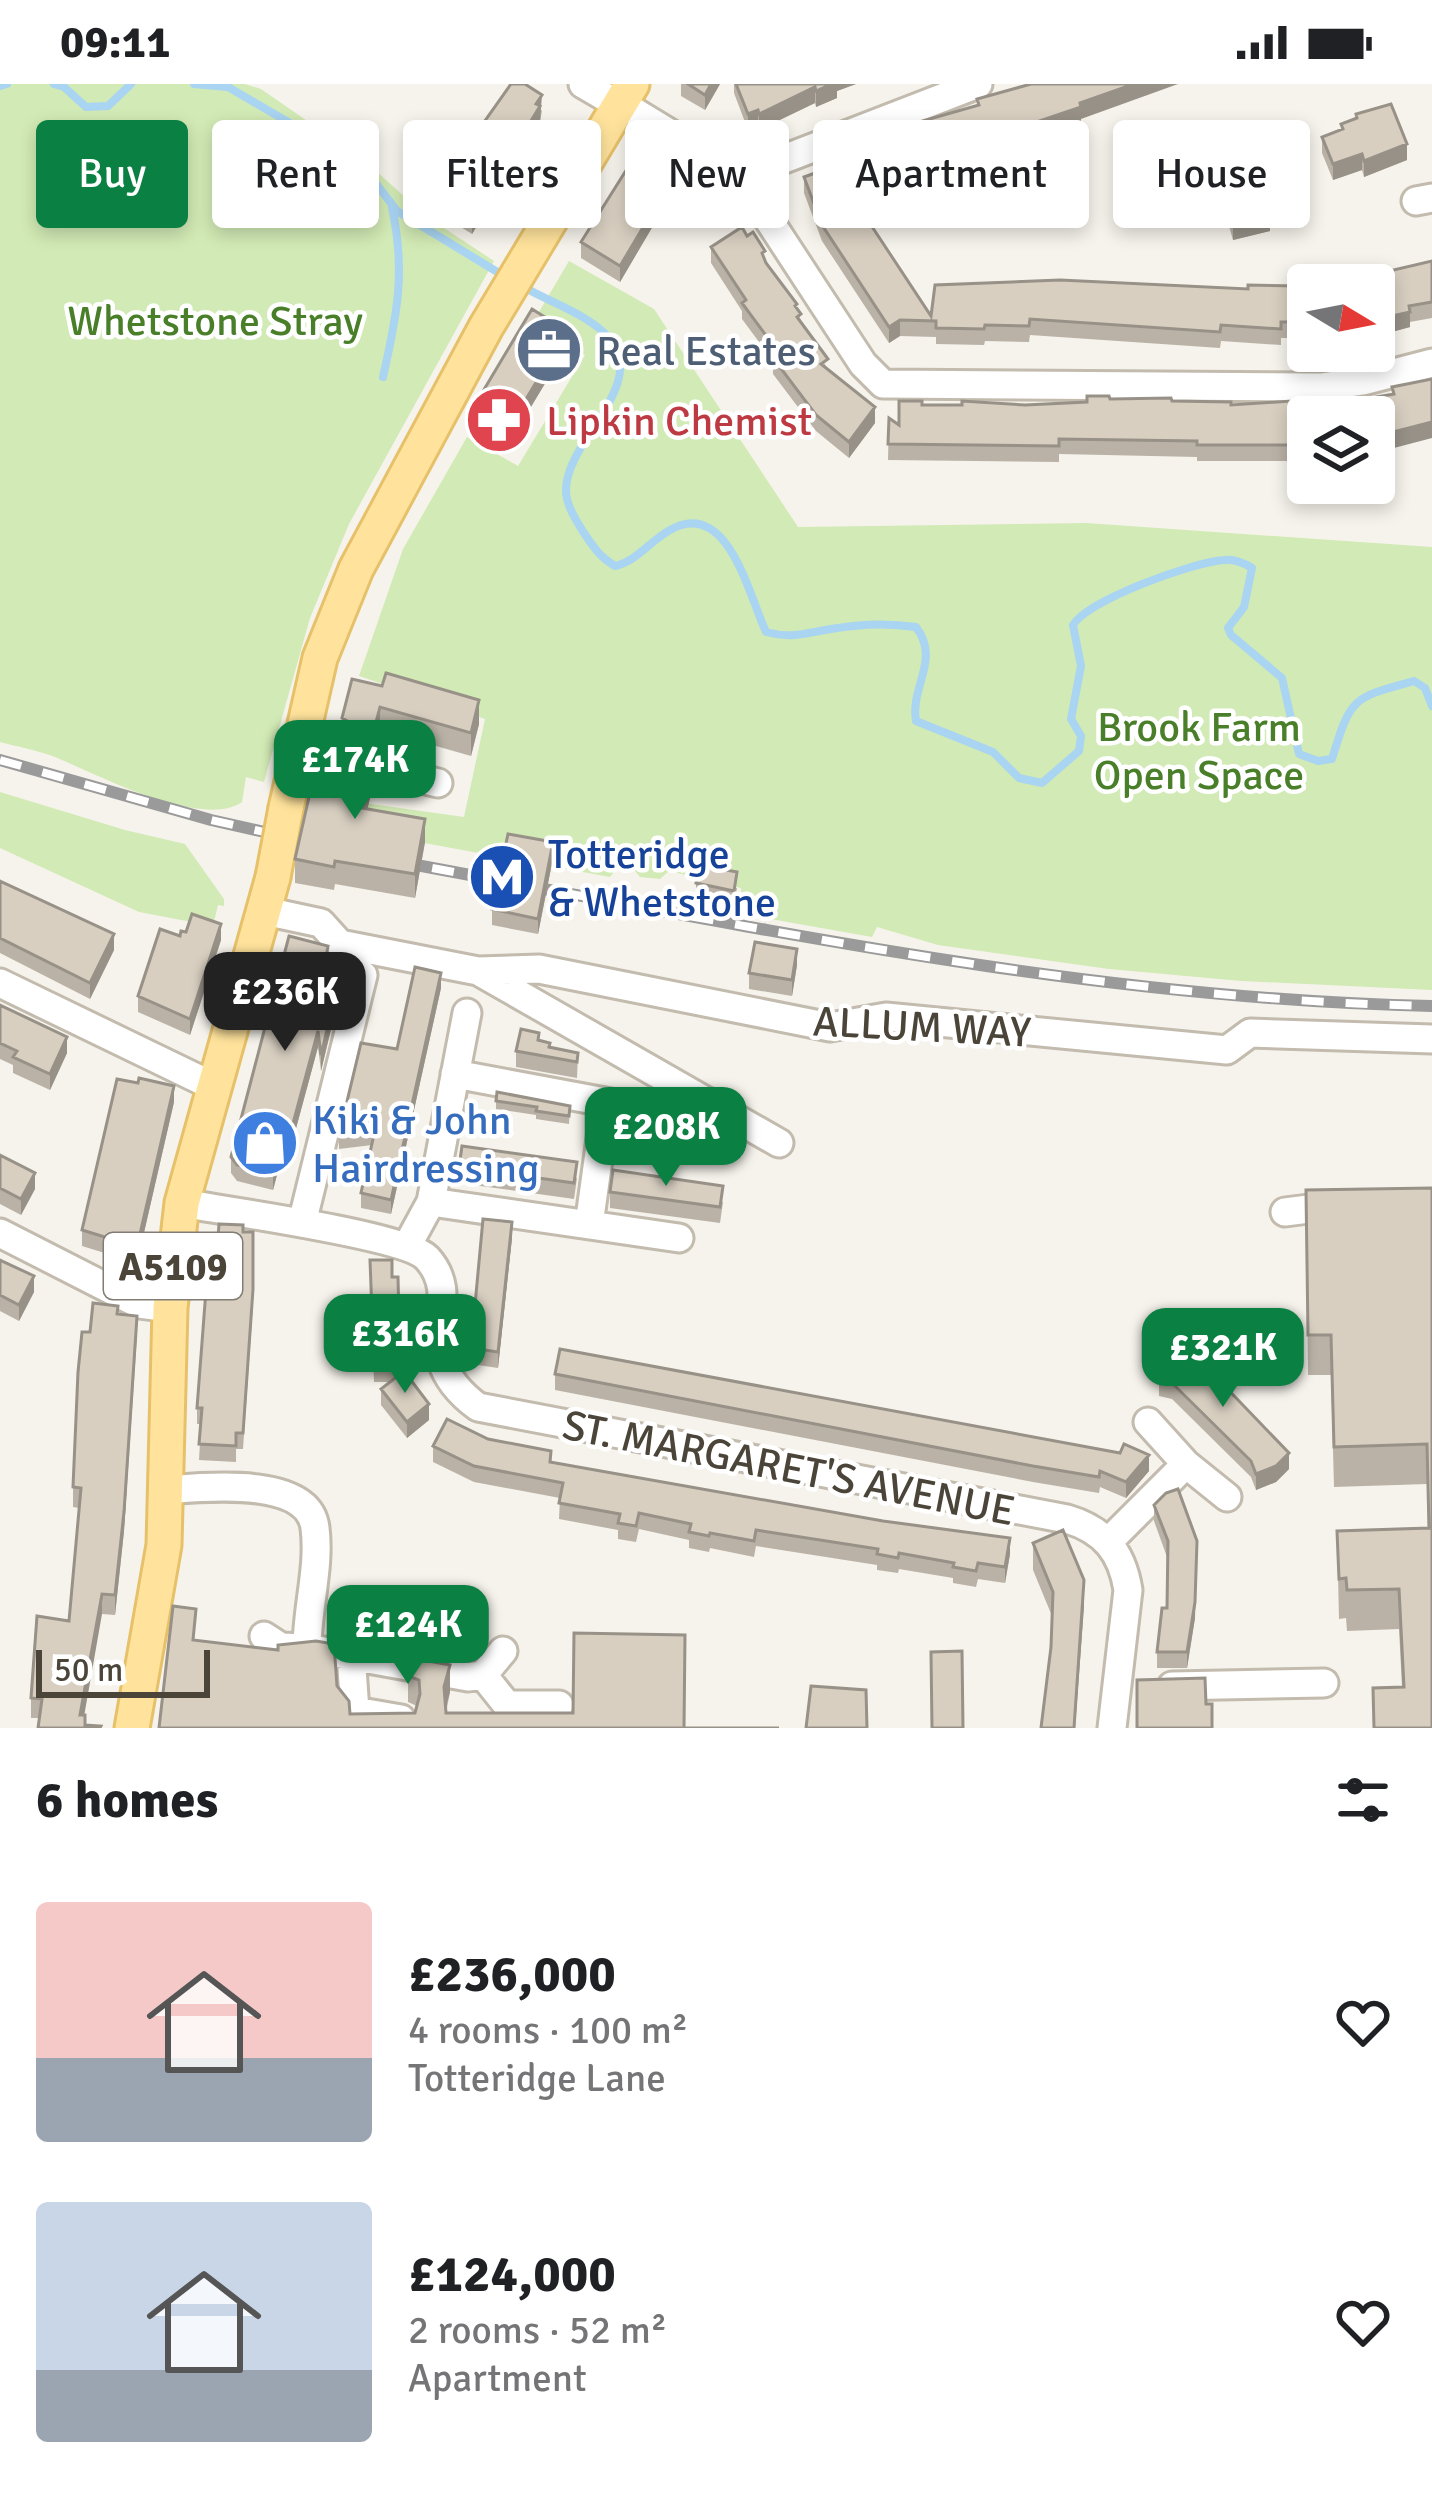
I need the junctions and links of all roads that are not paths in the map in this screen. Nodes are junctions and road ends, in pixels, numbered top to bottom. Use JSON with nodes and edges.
{"nodes":[{"id":1,"x":583,"y":84,"type":"edge"},
{"id":2,"x":978,"y":84,"type":"edge"},
{"id":3,"x":624,"y":97,"type":"edge"},
{"id":4,"x":658,"y":120,"type":"edge"},
{"id":5,"x":789,"y":157,"type":"edge"},
{"id":6,"x":774,"y":228,"type":"edge"},
{"id":7,"x":1432,"y":363,"type":"edge"},
{"id":8,"x":298,"y":750,"type":"junction"},
{"id":9,"x":338,"y":759,"type":"edge"},
{"id":10,"x":371,"y":767,"type":"edge"},
{"id":11,"x":438,"y":783,"type":"dead end"},
{"id":12,"x":265,"y":911,"type":"junction"},
{"id":13,"x":343,"y":970,"type":"dead end"},
{"id":14,"x":478,"y":971,"type":"junction"},
{"id":15,"x":0,"y":983,"type":"edge"},
{"id":16,"x":467,"y":1013,"type":"dead end"},
{"id":17,"x":1432,"y":1039,"type":"edge"},
{"id":18,"x":455,"y":1074,"type":"junction"},
{"id":19,"x":215,"y":1087,"type":"junction"},
{"id":20,"x":606,"y":1102,"type":"junction"},
{"id":21,"x":712,"y":1122,"type":"dead end"},
{"id":22,"x":778,"y":1143,"type":"dead end"},
{"id":23,"x":431,"y":1202,"type":"junction"},
{"id":24,"x":1369,"y":1202,"type":"edge"},
{"id":25,"x":182,"y":1203,"type":"junction"},
{"id":26,"x":1285,"y":1212,"type":"dead end"},
{"id":27,"x":302,"y":1223,"type":"junction"},
{"id":28,"x":589,"y":1225,"type":"junction"},
{"id":29,"x":0,"y":1233,"type":"edge"},
{"id":30,"x":679,"y":1238,"type":"dead end"},
{"id":31,"x":407,"y":1246,"type":"junction"},
{"id":32,"x":170,"y":1308,"type":"junction"},
{"id":33,"x":1148,"y":1422,"type":"dead end"},
{"id":34,"x":1186,"y":1464,"type":"junction"},
{"id":35,"x":167,"y":1490,"type":"junction"},
{"id":36,"x":1227,"y":1497,"type":"dead end"},
{"id":37,"x":1108,"y":1542,"type":"junction"},
{"id":38,"x":264,"y":1636,"type":"dead end"},
{"id":39,"x":307,"y":1648,"type":"junction"},
{"id":40,"x":503,"y":1651,"type":"dead end"},
{"id":41,"x":351,"y":1654,"type":"junction"},
{"id":42,"x":483,"y":1675,"type":"junction"},
{"id":43,"x":1324,"y":1683,"type":"dead end"},
{"id":44,"x":1117,"y":1687,"type":"junction"},
{"id":45,"x":559,"y":1705,"type":"dead end"},
{"id":46,"x":402,"y":1719,"type":"edge"},
{"id":47,"x":132,"y":1728,"type":"edge"},
{"id":48,"x":1112,"y":1728,"type":"edge"}],
"edges":[{"from":1,"to":3,"type":"street"},
{"from":2,"to":5,"type":"street"},
{"from":3,"to":4,"type":"street"},
{"from":3,"to":8,"type":"main road","number":"A5109"},
{"from":6,"to":7,"type":"street"},
{"from":8,"to":9,"type":"street"},
{"from":8,"to":12,"type":"main road","number":"A5109","bridge":true},
{"from":10,"to":11,"type":"street"},
{"from":12,"to":14,"type":"street","name":"ALLUM WAY"},
{"from":12,"to":19,"type":"main road","number":"A5109"},
{"from":13,"to":27,"type":"street"},
{"from":14,"to":17,"type":"street","name":"ALLUM WAY"},
{"from":14,"to":22,"type":"street","name":"ALLUM WAY"},
{"from":15,"to":19,"type":"street"},
{"from":16,"to":18,"type":"street"},
{"from":18,"to":20,"type":"street"},
{"from":18,"to":23,"type":"street"},
{"from":19,"to":25,"type":"main road","number":"A5109"},
{"from":20,"to":21,"type":"street"},
{"from":20,"to":28,"type":"street"},
{"from":23,"to":28,"type":"street"},
{"from":23,"to":31,"type":"street"},
{"from":24,"to":26,"type":"street"},
{"from":25,"to":27,"type":"street"},
{"from":25,"to":32,"type":"main road","number":"A5109"},
{"from":27,"to":31,"type":"street"},
{"from":28,"to":30,"type":"street"},
{"from":29,"to":32,"type":"street"},
{"from":31,"to":37,"type":"street","name":"ST. MARGARET'S AVENUE"},
{"from":32,"to":35,"type":"main road","number":"A5109"},
{"from":33,"to":34,"type":"street"},
{"from":34,"to":36,"type":"street"},
{"from":34,"to":37,"type":"street"},
{"from":35,"to":39,"type":"street"},
{"from":35,"to":47,"type":"main road","number":"A5109"},
{"from":37,"to":44,"type":"street"},
{"from":38,"to":39,"type":"street"},
{"from":39,"to":41,"type":"street"},
{"from":40,"to":42,"type":"street"},
{"from":41,"to":42,"type":"street"},
{"from":41,"to":46,"type":"street"},
{"from":42,"to":45,"type":"street"},
{"from":43,"to":44,"type":"street"},
{"from":44,"to":48,"type":"street"}]}
